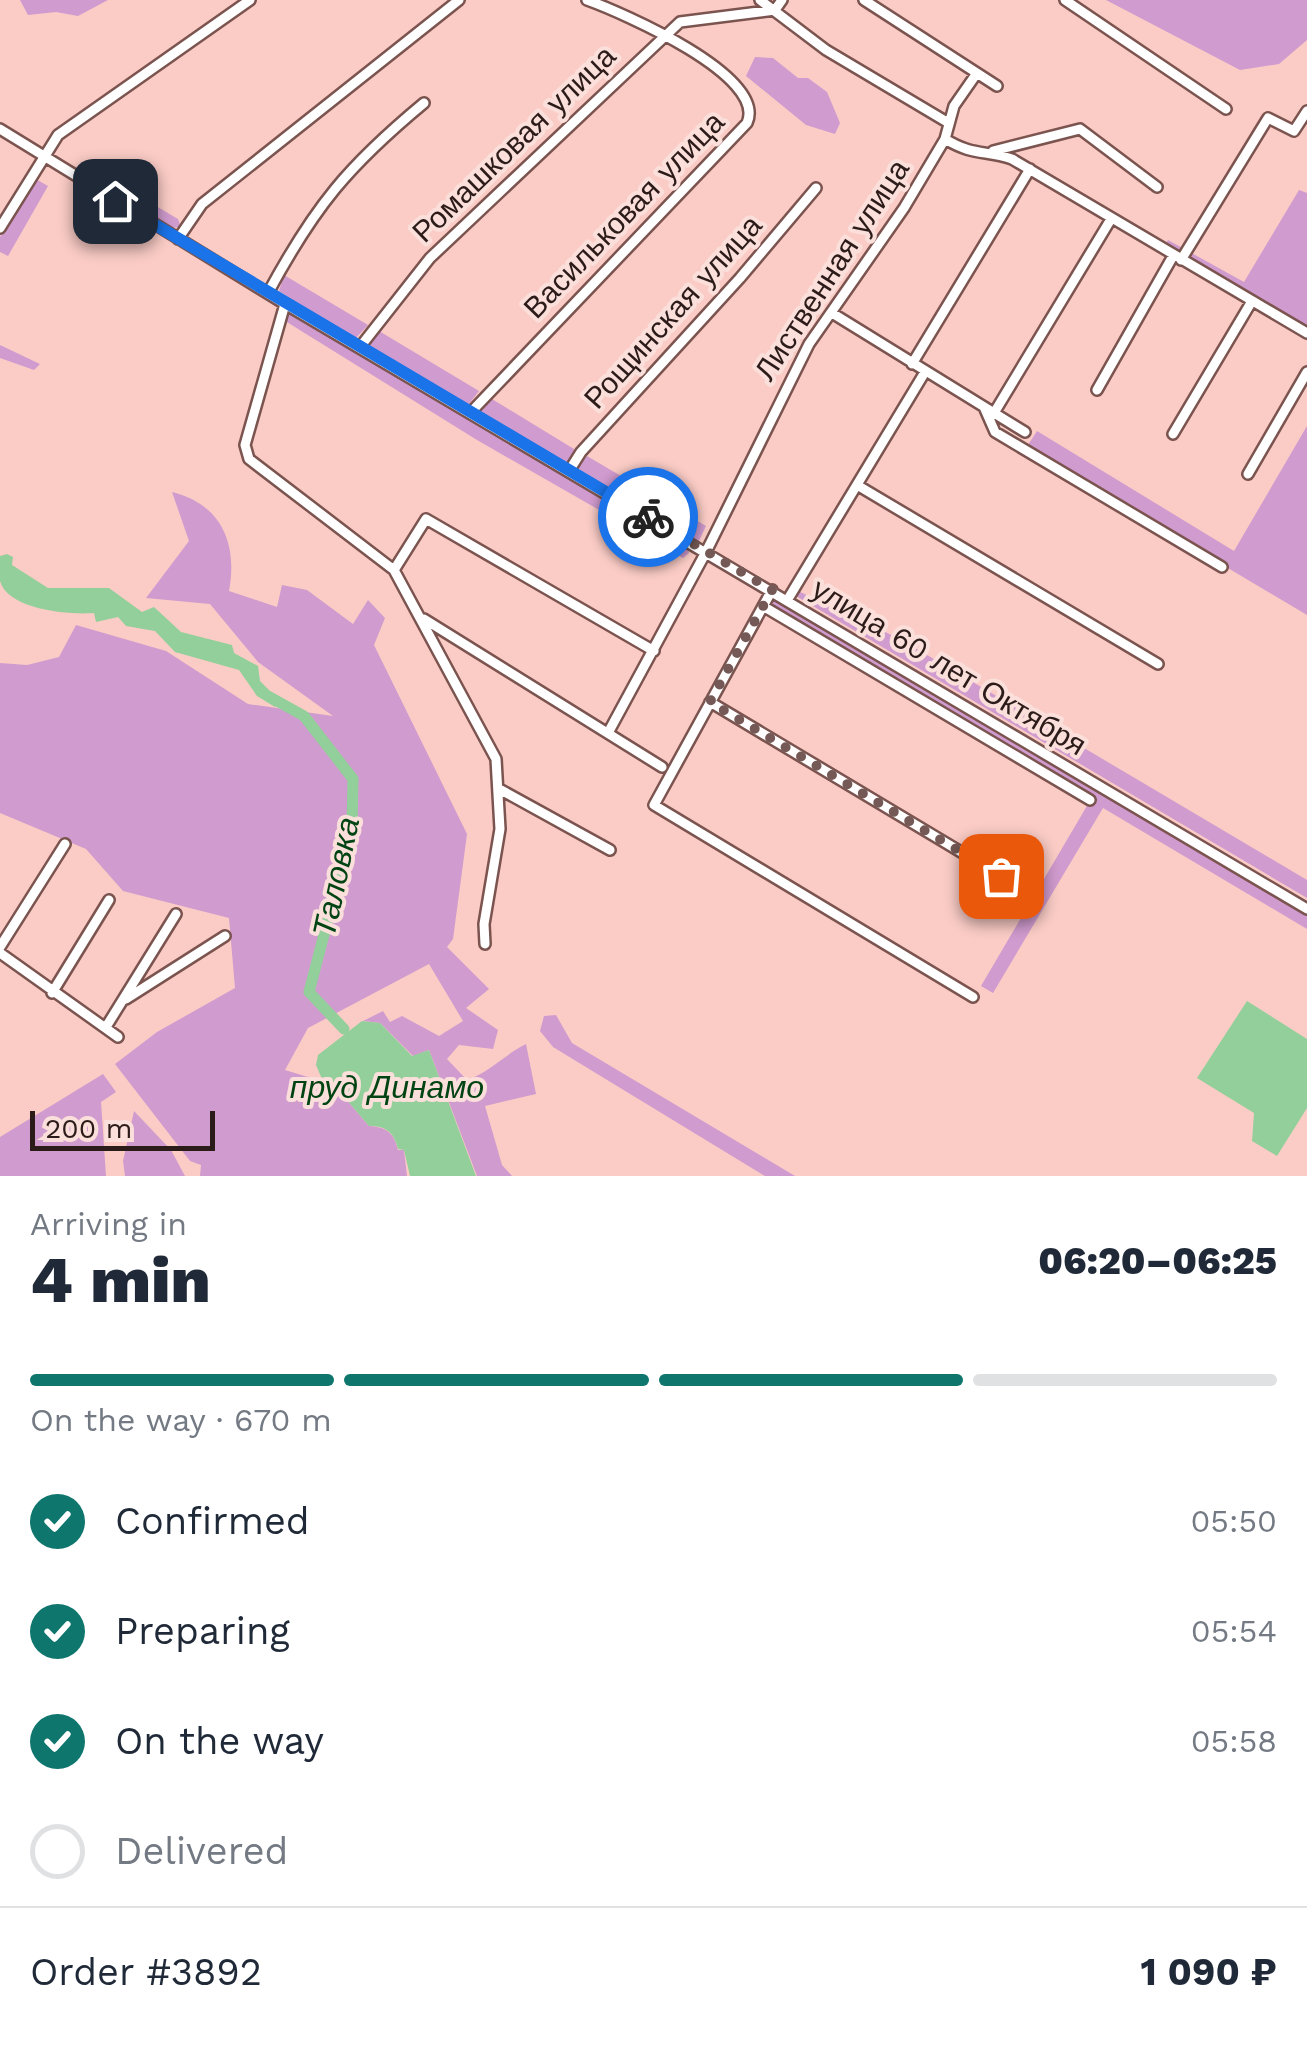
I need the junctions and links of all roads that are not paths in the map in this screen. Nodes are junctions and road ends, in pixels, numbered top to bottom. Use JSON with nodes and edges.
{"nodes":[{"id":1,"x":250,"y":0,"type":"edge"},
{"id":2,"x":458,"y":0,"type":"edge"},
{"id":3,"x":587,"y":0,"type":"edge"},
{"id":4,"x":760,"y":0,"type":"edge"},
{"id":5,"x":782,"y":0,"type":"edge"},
{"id":6,"x":864,"y":0,"type":"edge"},
{"id":7,"x":1065,"y":0,"type":"edge"},
{"id":8,"x":775,"y":10,"type":"junction"},
{"id":9,"x":667,"y":33,"type":"junction"},
{"id":10,"x":977,"y":73,"type":"junction"},
{"id":11,"x":997,"y":86,"type":"dead end"},
{"id":12,"x":424,"y":103,"type":"dead end"},
{"id":13,"x":1226,"y":108,"type":"dead end"},
{"id":14,"x":1307,"y":110,"type":"edge"},
{"id":15,"x":947,"y":122,"type":"junction"},
{"id":16,"x":0,"y":129,"type":"edge"},
{"id":17,"x":945,"y":139,"type":"junction"},
{"id":18,"x":991,"y":152,"type":"junction"},
{"id":19,"x":42,"y":156,"type":"junction"},
{"id":20,"x":1030,"y":170,"type":"junction"},
{"id":21,"x":1157,"y":187,"type":"dead end"},
{"id":22,"x":816,"y":188,"type":"dead end"},
{"id":23,"x":1112,"y":219,"type":"junction"},
{"id":24,"x":0,"y":228,"type":"edge"},
{"id":25,"x":178,"y":239,"type":"junction"},
{"id":26,"x":1177,"y":258,"type":"junction"},
{"id":27,"x":268,"y":293,"type":"junction"},
{"id":28,"x":1252,"y":301,"type":"junction"},
{"id":29,"x":285,"y":304,"type":"junction"},
{"id":30,"x":832,"y":314,"type":"junction"},
{"id":31,"x":1307,"y":333,"type":"edge"},
{"id":32,"x":360,"y":347,"type":"junction"},
{"id":33,"x":912,"y":364,"type":"junction"},
{"id":34,"x":925,"y":372,"type":"junction"},
{"id":35,"x":1307,"y":372,"type":"edge"},
{"id":36,"x":1097,"y":390,"type":"dead end"},
{"id":37,"x":984,"y":407,"type":"junction"},
{"id":38,"x":470,"y":412,"type":"junction"},
{"id":39,"x":994,"y":413,"type":"junction"},
{"id":40,"x":1025,"y":432,"type":"dead end"},
{"id":41,"x":1173,"y":434,"type":"dead end"},
{"id":42,"x":570,"y":472,"type":"junction"},
{"id":43,"x":1248,"y":474,"type":"dead end"},
{"id":44,"x":857,"y":484,"type":"junction"},
{"id":45,"x":706,"y":552,"type":"junction"},
{"id":46,"x":1222,"y":567,"type":"dead end"},
{"id":47,"x":394,"y":570,"type":"junction"},
{"id":48,"x":772,"y":590,"type":"junction"},
{"id":49,"x":788,"y":599,"type":"junction"},
{"id":50,"x":764,"y":606,"type":"junction"},
{"id":51,"x":422,"y":618,"type":"junction"},
{"id":52,"x":654,"y":651,"type":"junction"},
{"id":53,"x":1158,"y":664,"type":"dead end"},
{"id":54,"x":710,"y":702,"type":"junction"},
{"id":55,"x":608,"y":733,"type":"junction"},
{"id":56,"x":662,"y":767,"type":"dead end"},
{"id":57,"x":500,"y":790,"type":"junction"},
{"id":58,"x":1090,"y":800,"type":"dead end"},
{"id":59,"x":65,"y":844,"type":"dead end"},
{"id":60,"x":610,"y":850,"type":"dead end"},
{"id":61,"x":1034,"y":895,"type":"dead end"},
{"id":62,"x":109,"y":900,"type":"dead end"},
{"id":63,"x":1307,"y":908,"type":"edge"},
{"id":64,"x":176,"y":914,"type":"dead end"},
{"id":65,"x":225,"y":936,"type":"dead end"},
{"id":66,"x":486,"y":944,"type":"dead end"},
{"id":67,"x":0,"y":950,"type":"edge"},
{"id":68,"x":52,"y":993,"type":"junction"},
{"id":69,"x":973,"y":997,"type":"dead end"},
{"id":70,"x":123,"y":1001,"type":"junction"},
{"id":71,"x":106,"y":1027,"type":"junction"},
{"id":72,"x":118,"y":1037,"type":"dead end"}],
"edges":[{"from":1,"to":19,"type":"street"},
{"from":2,"to":25,"type":"street"},
{"from":3,"to":9,"type":"street","name":"Васильковая улица"},
{"from":4,"to":8,"type":"street"},
{"from":5,"to":8,"type":"street"},
{"from":6,"to":10,"type":"street"},
{"from":7,"to":13,"type":"street"},
{"from":8,"to":9,"type":"street","name":"Ромашковая улица"},
{"from":8,"to":15,"type":"street"},
{"from":9,"to":32,"type":"street","name":"Ромашковая улица"},
{"from":9,"to":38,"type":"street","name":"Васильковая улица"},
{"from":10,"to":11,"type":"street"},
{"from":10,"to":15,"type":"street","name":"Лиственная улица"},
{"from":12,"to":27,"type":"street"},
{"from":14,"to":26,"type":"street"},
{"from":15,"to":17,"type":"street","name":"Лиственная улица"},
{"from":16,"to":19,"type":"street","name":"улица 60 лет Октября"},
{"from":17,"to":18,"type":"street"},
{"from":17,"to":30,"type":"street","name":"Лиственная улица"},
{"from":18,"to":20,"type":"street"},
{"from":18,"to":21,"type":"street"},
{"from":19,"to":24,"type":"street"},
{"from":19,"to":25,"type":"street","name":"улица 60 лет Октября"},
{"from":20,"to":23,"type":"street"},
{"from":20,"to":33,"type":"street"},
{"from":22,"to":42,"type":"street","name":"Рощинская улица"},
{"from":23,"to":26,"type":"street"},
{"from":23,"to":39,"type":"street"},
{"from":25,"to":27,"type":"street","name":"улица 60 лет Октября"},
{"from":26,"to":28,"type":"street"},
{"from":26,"to":36,"type":"street"},
{"from":27,"to":29,"type":"street","name":"улица 60 лет Октября"},
{"from":28,"to":31,"type":"street"},
{"from":28,"to":41,"type":"street"},
{"from":29,"to":32,"type":"street","name":"улица 60 лет Октября"},
{"from":29,"to":47,"type":"street"},
{"from":30,"to":33,"type":"street"},
{"from":30,"to":45,"type":"street","name":"Лиственная улица"},
{"from":32,"to":38,"type":"street","name":"улица 60 лет Октября"},
{"from":33,"to":34,"type":"street"},
{"from":34,"to":37,"type":"street"},
{"from":34,"to":44,"type":"street"},
{"from":35,"to":43,"type":"street"},
{"from":37,"to":39,"type":"street"},
{"from":37,"to":46,"type":"street"},
{"from":38,"to":42,"type":"street","name":"улица 60 лет Октября"},
{"from":39,"to":40,"type":"street"},
{"from":42,"to":45,"type":"street","name":"улица 60 лет Октября"},
{"from":44,"to":49,"type":"street"},
{"from":44,"to":53,"type":"street"},
{"from":45,"to":48,"type":"street","name":"улица 60 лет Октября"},
{"from":45,"to":52,"type":"street","name":"Лиственная улица"},
{"from":47,"to":51,"type":"street"},
{"from":47,"to":52,"type":"street"},
{"from":48,"to":49,"type":"street","name":"улица 60 лет Октября"},
{"from":48,"to":50,"type":"street"},
{"from":49,"to":63,"type":"street","name":"улица 60 лет Октября"},
{"from":50,"to":54,"type":"street"},
{"from":50,"to":58,"type":"street"},
{"from":51,"to":55,"type":"street"},
{"from":51,"to":57,"type":"street"},
{"from":52,"to":55,"type":"street","name":"Лиственная улица"},
{"from":54,"to":61,"type":"street"},
{"from":54,"to":69,"type":"street"},
{"from":55,"to":56,"type":"street"},
{"from":57,"to":60,"type":"street"},
{"from":57,"to":66,"type":"street"},
{"from":59,"to":67,"type":"street"},
{"from":62,"to":68,"type":"street"},
{"from":64,"to":70,"type":"street"},
{"from":65,"to":70,"type":"street"},
{"from":67,"to":68,"type":"street"},
{"from":68,"to":71,"type":"street"},
{"from":70,"to":71,"type":"street"},
{"from":71,"to":72,"type":"street"}]}
